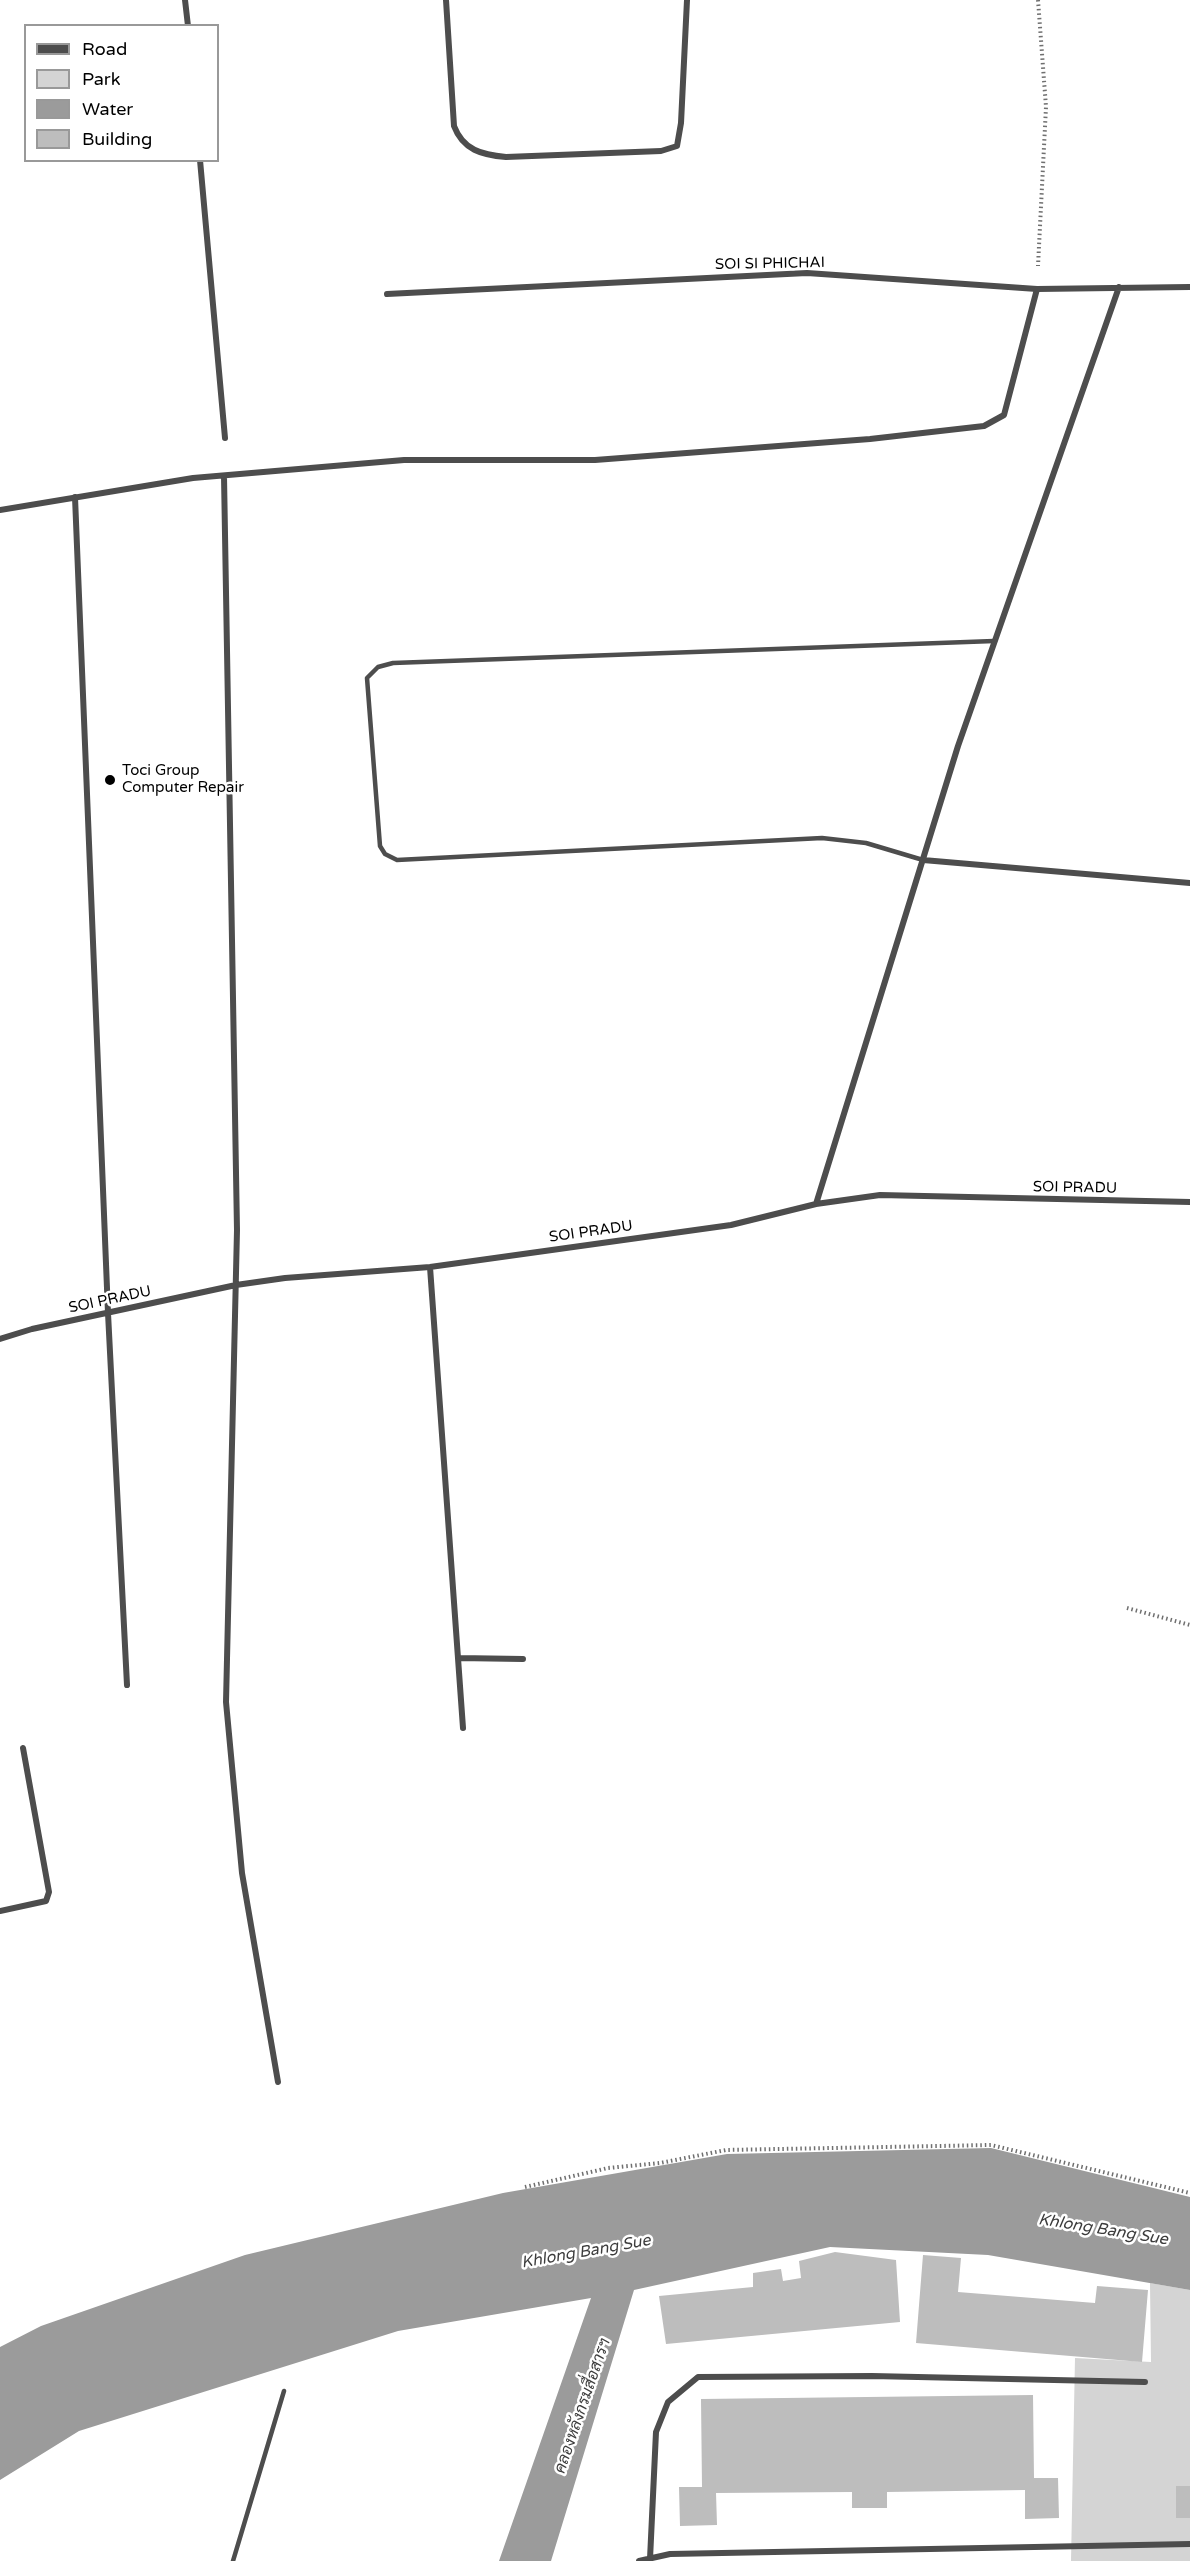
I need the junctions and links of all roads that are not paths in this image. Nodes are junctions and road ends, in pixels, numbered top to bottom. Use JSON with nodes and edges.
{"nodes":[{"id":1,"x":185,"y":0,"type":"edge"},
{"id":2,"x":446,"y":0,"type":"edge"},
{"id":3,"x":687,"y":0,"type":"edge"},
{"id":4,"x":188,"y":24,"type":"edge"},
{"id":5,"x":200,"y":162,"type":"edge"},
{"id":6,"x":1119,"y":287,"type":"junction"},
{"id":7,"x":1190,"y":287,"type":"edge"},
{"id":8,"x":1037,"y":289,"type":"junction"},
{"id":9,"x":387,"y":294,"type":"dead end"},
{"id":10,"x":225,"y":438,"type":"dead end"},
{"id":11,"x":224,"y":476,"type":"junction"},
{"id":12,"x":75,"y":497,"type":"junction"},
{"id":13,"x":0,"y":510,"type":"edge"},
{"id":14,"x":994,"y":641,"type":"junction"},
{"id":15,"x":922,"y":860,"type":"junction"},
{"id":16,"x":1190,"y":883,"type":"edge"},
{"id":17,"x":1190,"y":1202,"type":"edge"},
{"id":18,"x":816,"y":1204,"type":"junction"},
{"id":19,"x":430,"y":1267,"type":"junction"},
{"id":20,"x":236,"y":1285,"type":"junction"},
{"id":21,"x":108,"y":1313,"type":"junction"},
{"id":22,"x":0,"y":1339,"type":"edge"},
{"id":23,"x":458,"y":1658,"type":"junction"},
{"id":24,"x":524,"y":1659,"type":"dead end"},
{"id":25,"x":127,"y":1685,"type":"dead end"},
{"id":26,"x":463,"y":1728,"type":"dead end"},
{"id":27,"x":23,"y":1748,"type":"dead end"},
{"id":28,"x":0,"y":1911,"type":"edge"},
{"id":29,"x":278,"y":2082,"type":"dead end"},
{"id":30,"x":1145,"y":2382,"type":"dead end"},
{"id":31,"x":284,"y":2391,"type":"dead end"},
{"id":32,"x":1190,"y":2544,"type":"edge"},
{"id":33,"x":650,"y":2559,"type":"junction"},
{"id":34,"x":233,"y":2561,"type":"edge"},
{"id":35,"x":639,"y":2561,"type":"edge"}],
"edges":[{"from":1,"to":4,"type":"street"},
{"from":2,"to":3,"type":"street"},
{"from":5,"to":10,"type":"street"},
{"from":6,"to":7,"type":"street","name":"SOI SI PHICHAI"},
{"from":6,"to":8,"type":"street","name":"SOI SI PHICHAI"},
{"from":6,"to":14,"type":"street"},
{"from":8,"to":9,"type":"street","name":"SOI SI PHICHAI"},
{"from":8,"to":11,"type":"street"},
{"from":11,"to":12,"type":"street"},
{"from":11,"to":20,"type":"street"},
{"from":12,"to":13,"type":"street"},
{"from":12,"to":21,"type":"street"},
{"from":14,"to":15,"type":"street"},
{"from":14,"to":15,"type":"lane"},
{"from":15,"to":16,"type":"street"},
{"from":15,"to":18,"type":"street"},
{"from":17,"to":18,"type":"street","name":"SOI PRADU"},
{"from":18,"to":19,"type":"street","name":"SOI PRADU"},
{"from":19,"to":20,"type":"street","name":"SOI PRADU"},
{"from":19,"to":23,"type":"street"},
{"from":20,"to":21,"type":"street","name":"SOI PRADU"},
{"from":20,"to":29,"type":"street"},
{"from":21,"to":22,"type":"street","name":"SOI PRADU"},
{"from":21,"to":25,"type":"street"},
{"from":23,"to":24,"type":"street"},
{"from":23,"to":26,"type":"street"},
{"from":27,"to":28,"type":"street"},
{"from":30,"to":33,"type":"street"},
{"from":31,"to":34,"type":"lane"},
{"from":32,"to":33,"type":"street"},
{"from":33,"to":35,"type":"street"}]}
